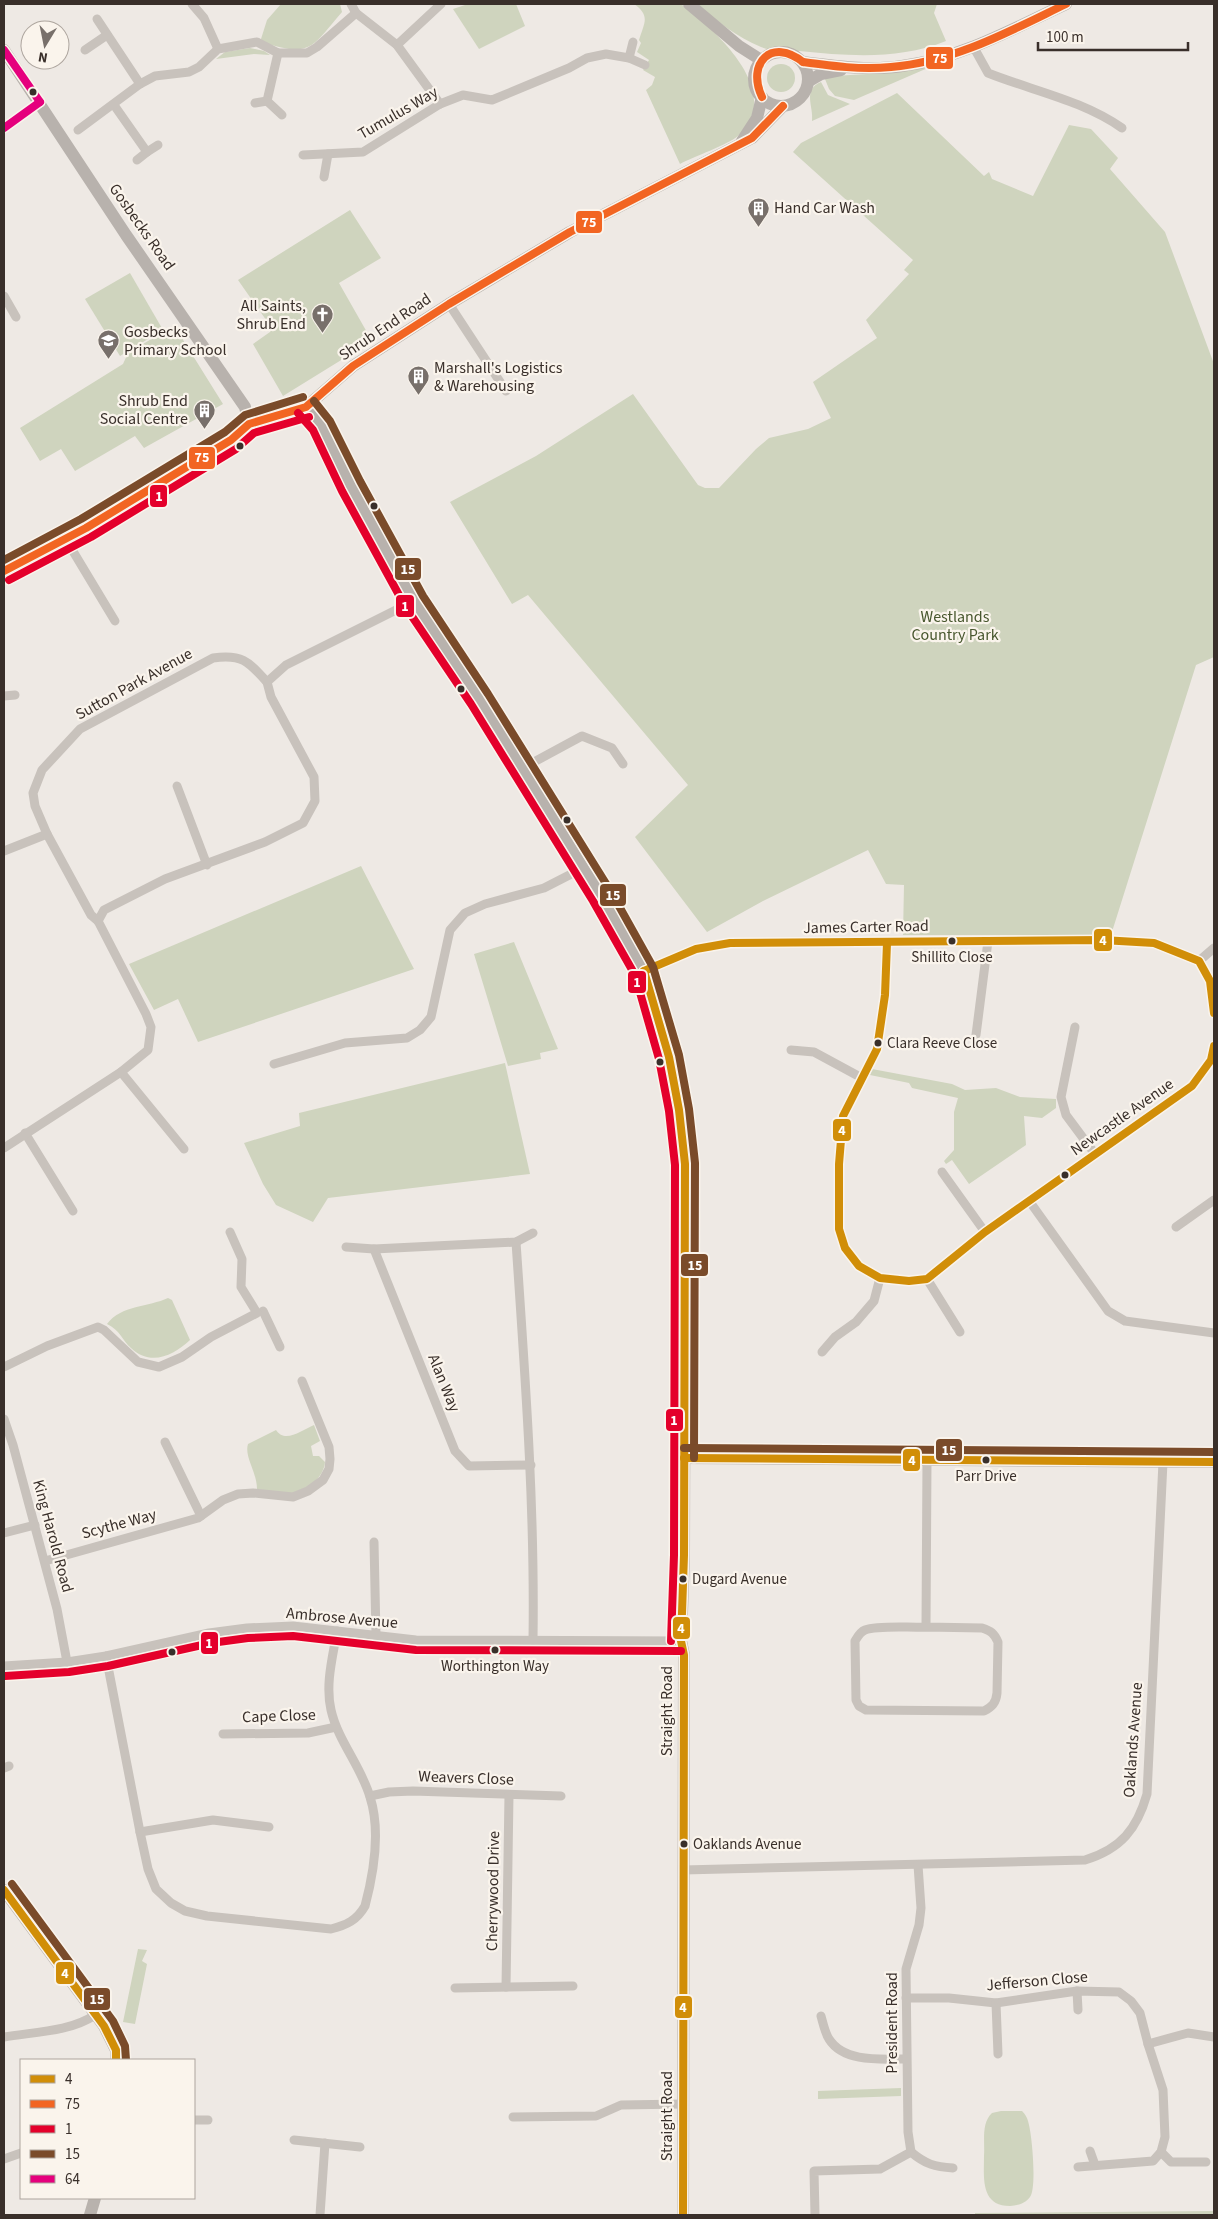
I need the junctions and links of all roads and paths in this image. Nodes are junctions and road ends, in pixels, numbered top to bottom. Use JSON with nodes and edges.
{"nodes":[{"id":1,"x":192,"y":4,"type":"edge"},
{"id":2,"x":351,"y":4,"type":"edge"},
{"id":3,"x":441,"y":4,"type":"edge"},
{"id":4,"x":689,"y":4,"type":"edge"},
{"id":5,"x":1066,"y":4,"type":"edge"},
{"id":6,"x":356,"y":13,"type":"junction"},
{"id":7,"x":96,"y":19,"type":"dead end"},
{"id":8,"x":107,"y":35,"type":"junction"},
{"id":9,"x":633,"y":42,"type":"dead end"},
{"id":10,"x":397,"y":45,"type":"junction"},
{"id":11,"x":739,"y":46,"type":"junction"},
{"id":12,"x":973,"y":46,"type":"junction"},
{"id":13,"x":218,"y":49,"type":"junction"},
{"id":14,"x":4,"y":50,"type":"edge"},
{"id":15,"x":85,"y":50,"type":"dead end"},
{"id":16,"x":278,"y":53,"type":"junction"},
{"id":17,"x":629,"y":58,"type":"junction"},
{"id":18,"x":761,"y":60,"type":"junction"},
{"id":19,"x":803,"y":62,"type":"junction"},
{"id":20,"x":645,"y":65,"type":"dead end"},
{"id":21,"x":855,"y":66,"type":"junction"},
{"id":22,"x":754,"y":74,"type":"junction"},
{"id":23,"x":809,"y":81,"type":"junction"},
{"id":24,"x":140,"y":84,"type":"junction"},
{"id":25,"x":762,"y":98,"type":"junction"},
{"id":26,"x":267,"y":101,"type":"junction"},
{"id":27,"x":40,"y":102,"type":"junction"},
{"id":28,"x":255,"y":103,"type":"dead end"},
{"id":29,"x":440,"y":104,"type":"junction"},
{"id":30,"x":114,"y":105,"type":"junction"},
{"id":31,"x":783,"y":106,"type":"junction"},
{"id":32,"x":282,"y":115,"type":"dead end"},
{"id":33,"x":4,"y":128,"type":"edge"},
{"id":34,"x":1122,"y":128,"type":"dead end"},
{"id":35,"x":78,"y":130,"type":"dead end"},
{"id":36,"x":158,"y":145,"type":"dead end"},
{"id":37,"x":739,"y":145,"type":"junction"},
{"id":38,"x":147,"y":152,"type":"junction"},
{"id":39,"x":328,"y":154,"type":"junction"},
{"id":40,"x":303,"y":155,"type":"dead end"},
{"id":41,"x":137,"y":160,"type":"dead end"},
{"id":42,"x":324,"y":177,"type":"dead end"},
{"id":43,"x":4,"y":296,"type":"edge"},
{"id":44,"x":449,"y":304,"type":"junction"},
{"id":45,"x":16,"y":316,"type":"dead end"},
{"id":46,"x":506,"y":391,"type":"dead end"},
{"id":47,"x":306,"y":407,"type":"junction"},
{"id":48,"x":249,"y":424,"type":"junction"},
{"id":49,"x":66,"y":538,"type":"junction"},
{"id":50,"x":4,"y":571,"type":"edge"},
{"id":51,"x":414,"y":601,"type":"junction"},
{"id":52,"x":115,"y":621,"type":"dead end"},
{"id":53,"x":267,"y":682,"type":"junction"},
{"id":54,"x":15,"y":695,"type":"dead end"},
{"id":55,"x":4,"y":696,"type":"edge"},
{"id":56,"x":623,"y":764,"type":"dead end"},
{"id":57,"x":521,"y":769,"type":"junction"},
{"id":58,"x":177,"y":786,"type":"dead end"},
{"id":59,"x":47,"y":834,"type":"junction"},
{"id":60,"x":4,"y":851,"type":"edge"},
{"id":61,"x":207,"y":865,"type":"junction"},
{"id":62,"x":583,"y":868,"type":"junction"},
{"id":63,"x":98,"y":921,"type":"junction"},
{"id":64,"x":988,"y":941,"type":"junction"},
{"id":65,"x":888,"y":943,"type":"junction"},
{"id":66,"x":1214,"y":948,"type":"edge"},
{"id":67,"x":1199,"y":961,"type":"junction"},
{"id":68,"x":644,"y":971,"type":"junction"},
{"id":69,"x":1213,"y":998,"type":"edge"},
{"id":70,"x":1214,"y":1013,"type":"edge"},
{"id":71,"x":1075,"y":1027,"type":"dead end"},
{"id":72,"x":976,"y":1035,"type":"dead end"},
{"id":73,"x":1214,"y":1046,"type":"edge"},
{"id":74,"x":791,"y":1050,"type":"dead end"},
{"id":75,"x":1212,"y":1062,"type":"edge"},
{"id":76,"x":274,"y":1064,"type":"dead end"},
{"id":77,"x":120,"y":1072,"type":"junction"},
{"id":78,"x":862,"y":1078,"type":"junction"},
{"id":79,"x":25,"y":1134,"type":"junction"},
{"id":80,"x":4,"y":1148,"type":"edge"},
{"id":81,"x":184,"y":1149,"type":"dead end"},
{"id":82,"x":1095,"y":1154,"type":"junction"},
{"id":83,"x":942,"y":1172,"type":"dead end"},
{"id":84,"x":1214,"y":1200,"type":"edge"},
{"id":85,"x":1030,"y":1202,"type":"junction"},
{"id":86,"x":73,"y":1211,"type":"dead end"},
{"id":87,"x":1176,"y":1227,"type":"dead end"},
{"id":88,"x":230,"y":1232,"type":"dead end"},
{"id":89,"x":985,"y":1232,"type":"junction"},
{"id":90,"x":532,"y":1233,"type":"dead end"},
{"id":91,"x":516,"y":1242,"type":"junction"},
{"id":92,"x":346,"y":1247,"type":"dead end"},
{"id":93,"x":374,"y":1249,"type":"junction"},
{"id":94,"x":880,"y":1278,"type":"junction"},
{"id":95,"x":927,"y":1279,"type":"junction"},
{"id":96,"x":264,"y":1310,"type":"junction"},
{"id":97,"x":960,"y":1332,"type":"dead end"},
{"id":98,"x":1214,"y":1333,"type":"edge"},
{"id":99,"x":280,"y":1347,"type":"dead end"},
{"id":100,"x":822,"y":1352,"type":"dead end"},
{"id":101,"x":4,"y":1367,"type":"edge"},
{"id":102,"x":302,"y":1380,"type":"dead end"},
{"id":103,"x":4,"y":1419,"type":"edge"},
{"id":104,"x":165,"y":1442,"type":"dead end"},
{"id":105,"x":684,"y":1458,"type":"junction"},
{"id":106,"x":927,"y":1460,"type":"junction"},
{"id":107,"x":1163,"y":1462,"type":"junction"},
{"id":108,"x":1214,"y":1462,"type":"edge"},
{"id":109,"x":531,"y":1465,"type":"junction"},
{"id":110,"x":201,"y":1516,"type":"junction"},
{"id":111,"x":35,"y":1525,"type":"junction"},
{"id":112,"x":4,"y":1533,"type":"edge"},
{"id":113,"x":374,"y":1542,"type":"dead end"},
{"id":114,"x":45,"y":1561,"type":"junction"},
{"id":115,"x":926,"y":1627,"type":"junction"},
{"id":116,"x":337,"y":1631,"type":"junction"},
{"id":117,"x":376,"y":1636,"type":"junction"},
{"id":118,"x":533,"y":1640,"type":"junction"},
{"id":119,"x":682,"y":1641,"type":"junction"},
{"id":120,"x":106,"y":1656,"type":"junction"},
{"id":121,"x":67,"y":1662,"type":"junction"},
{"id":122,"x":4,"y":1666,"type":"edge"},
{"id":123,"x":336,"y":1727,"type":"junction"},
{"id":124,"x":224,"y":1734,"type":"dead end"},
{"id":125,"x":509,"y":1794,"type":"junction"},
{"id":126,"x":370,"y":1796,"type":"junction"},
{"id":127,"x":561,"y":1796,"type":"dead end"},
{"id":128,"x":269,"y":1828,"type":"dead end"},
{"id":129,"x":140,"y":1832,"type":"junction"},
{"id":130,"x":918,"y":1865,"type":"junction"},
{"id":131,"x":683,"y":1870,"type":"junction"},
{"id":132,"x":4,"y":1890,"type":"edge"},
{"id":133,"x":573,"y":1986,"type":"dead end"},
{"id":134,"x":506,"y":1987,"type":"junction"},
{"id":135,"x":455,"y":1988,"type":"dead end"},
{"id":136,"x":1077,"y":1991,"type":"junction"},
{"id":137,"x":906,"y":1998,"type":"junction"},
{"id":138,"x":996,"y":2003,"type":"junction"},
{"id":139,"x":1078,"y":2010,"type":"dead end"},
{"id":140,"x":95,"y":2015,"type":"junction"},
{"id":141,"x":821,"y":2016,"type":"dead end"},
{"id":142,"x":4,"y":2037,"type":"edge"},
{"id":143,"x":1214,"y":2037,"type":"edge"},
{"id":144,"x":1148,"y":2044,"type":"junction"},
{"id":145,"x":998,"y":2054,"type":"dead end"},
{"id":146,"x":116,"y":2057,"type":"edge"},
{"id":147,"x":906,"y":2059,"type":"junction"},
{"id":148,"x":683,"y":2104,"type":"junction"},
{"id":149,"x":513,"y":2118,"type":"dead end"},
{"id":150,"x":195,"y":2120,"type":"edge"},
{"id":151,"x":208,"y":2120,"type":"dead end"},
{"id":152,"x":294,"y":2140,"type":"dead end"},
{"id":153,"x":325,"y":2143,"type":"junction"},
{"id":154,"x":360,"y":2147,"type":"dead end"},
{"id":155,"x":1090,"y":2151,"type":"dead end"},
{"id":156,"x":911,"y":2152,"type":"junction"},
{"id":157,"x":1162,"y":2152,"type":"junction"},
{"id":158,"x":20,"y":2153,"type":"edge"},
{"id":159,"x":4,"y":2159,"type":"edge"},
{"id":160,"x":1206,"y":2162,"type":"dead end"},
{"id":161,"x":1095,"y":2165,"type":"junction"},
{"id":162,"x":1078,"y":2167,"type":"dead end"},
{"id":163,"x":954,"y":2168,"type":"dead end"},
{"id":164,"x":95,"y":2199,"type":"edge"},
{"id":165,"x":90,"y":2215,"type":"edge"},
{"id":166,"x":320,"y":2215,"type":"edge"},
{"id":167,"x":683,"y":2215,"type":"edge"},
{"id":168,"x":814,"y":2215,"type":"edge"}],
"edges":[{"from":1,"to":13,"type":"street"},
{"from":2,"to":6,"type":"street"},
{"from":3,"to":10,"type":"street"},
{"from":4,"to":11,"type":"street"},
{"from":5,"to":12,"type":"street"},
{"from":6,"to":10,"type":"street"},
{"from":6,"to":16,"type":"street"},
{"from":7,"to":8,"type":"street"},
{"from":8,"to":15,"type":"street"},
{"from":8,"to":24,"type":"street"},
{"from":9,"to":17,"type":"street"},
{"from":10,"to":29,"type":"street"},
{"from":11,"to":18,"type":"street"},
{"from":11,"to":22,"type":"street"},
{"from":12,"to":21,"type":"street"},
{"from":12,"to":34,"type":"street"},
{"from":13,"to":16,"type":"street"},
{"from":13,"to":24,"type":"street"},
{"from":14,"to":27,"type":"street","name":"Gosbecks Road"},
{"from":16,"to":26,"type":"street"},
{"from":17,"to":20,"type":"street","name":"Tumulus Way"},
{"from":17,"to":29,"type":"street","name":"Tumulus Way"},
{"from":18,"to":19,"type":"street"},
{"from":18,"to":22,"type":"street"},
{"from":19,"to":21,"type":"street"},
{"from":19,"to":23,"type":"street"},
{"from":21,"to":23,"type":"street"},
{"from":22,"to":25,"type":"street"},
{"from":23,"to":31,"type":"street"},
{"from":24,"to":30,"type":"street"},
{"from":25,"to":31,"type":"street"},
{"from":25,"to":37,"type":"street","name":"Shrub End Road"},
{"from":26,"to":28,"type":"street"},
{"from":26,"to":32,"type":"street"},
{"from":27,"to":33,"type":"street"},
{"from":27,"to":48,"type":"street","name":"Gosbecks Road"},
{"from":29,"to":39,"type":"street","name":"Tumulus Way"},
{"from":30,"to":35,"type":"street"},
{"from":30,"to":38,"type":"street"},
{"from":31,"to":37,"type":"street","name":"Shrub End Road"},
{"from":36,"to":38,"type":"street"},
{"from":37,"to":44,"type":"street","name":"Shrub End Road"},
{"from":38,"to":41,"type":"street"},
{"from":39,"to":40,"type":"street","name":"Tumulus Way"},
{"from":39,"to":42,"type":"street"},
{"from":43,"to":45,"type":"street"},
{"from":44,"to":46,"type":"street"},
{"from":44,"to":47,"type":"street","name":"Shrub End Road"},
{"from":47,"to":48,"type":"street","name":"Shrub End Road"},
{"from":47,"to":51,"type":"street","name":"Straight Road"},
{"from":48,"to":49,"type":"street","name":"Shrub End Road"},
{"from":49,"to":50,"type":"street","name":"Shrub End Road"},
{"from":49,"to":52,"type":"street"},
{"from":51,"to":53,"type":"street"},
{"from":51,"to":57,"type":"street","name":"Straight Road"},
{"from":53,"to":59,"type":"street","name":"Sutton Park Avenue"},
{"from":53,"to":61,"type":"street"},
{"from":54,"to":55,"type":"street"},
{"from":56,"to":57,"type":"street"},
{"from":57,"to":62,"type":"street","name":"Straight Road"},
{"from":58,"to":61,"type":"street"},
{"from":59,"to":60,"type":"street"},
{"from":59,"to":63,"type":"street","name":"Sutton Park Avenue"},
{"from":61,"to":63,"type":"street"},
{"from":62,"to":68,"type":"street","name":"Straight Road"},
{"from":62,"to":76,"type":"street"},
{"from":63,"to":77,"type":"street","name":"Sutton Park Avenue"},
{"from":64,"to":65,"type":"street","name":"James Carter Road"},
{"from":64,"to":67,"type":"street","name":"James Carter Road"},
{"from":64,"to":72,"type":"street"},
{"from":65,"to":68,"type":"street","name":"James Carter Road"},
{"from":65,"to":78,"type":"street"},
{"from":66,"to":67,"type":"street"},
{"from":67,"to":69,"type":"street"},
{"from":68,"to":105,"type":"street","name":"Straight Road"},
{"from":69,"to":70,"type":"street"},
{"from":71,"to":82,"type":"street"},
{"from":73,"to":75,"type":"street","name":"Newcastle Avenue"},
{"from":74,"to":78,"type":"street"},
{"from":75,"to":82,"type":"street","name":"Newcastle Avenue"},
{"from":77,"to":79,"type":"street","name":"Sutton Park Avenue"},
{"from":77,"to":81,"type":"street"},
{"from":78,"to":94,"type":"street"},
{"from":79,"to":80,"type":"street","name":"Sutton Park Avenue"},
{"from":79,"to":86,"type":"street"},
{"from":82,"to":85,"type":"street","name":"Newcastle Avenue"},
{"from":83,"to":89,"type":"street"},
{"from":84,"to":87,"type":"street"},
{"from":85,"to":89,"type":"street","name":"Newcastle Avenue"},
{"from":85,"to":98,"type":"street"},
{"from":88,"to":96,"type":"street"},
{"from":89,"to":95,"type":"street","name":"Newcastle Avenue"},
{"from":90,"to":91,"type":"street"},
{"from":91,"to":93,"type":"street"},
{"from":91,"to":109,"type":"street"},
{"from":92,"to":93,"type":"street"},
{"from":93,"to":109,"type":"street","name":"Alan Way"},
{"from":94,"to":95,"type":"street"},
{"from":94,"to":100,"type":"street"},
{"from":95,"to":97,"type":"street"},
{"from":96,"to":99,"type":"street"},
{"from":96,"to":101,"type":"street"},
{"from":102,"to":110,"type":"street","name":"Scythe Way"},
{"from":103,"to":111,"type":"street","name":"King Harold Road"},
{"from":104,"to":110,"type":"street"},
{"from":105,"to":106,"type":"street"},
{"from":105,"to":119,"type":"street","name":"Straight Road"},
{"from":106,"to":107,"type":"street"},
{"from":106,"to":115,"type":"street"},
{"from":107,"to":108,"type":"street"},
{"from":107,"to":130,"type":"street","name":"Oaklands Avenue"},
{"from":109,"to":118,"type":"street"},
{"from":110,"to":114,"type":"street","name":"Scythe Way"},
{"from":111,"to":112,"type":"street"},
{"from":111,"to":114,"type":"street","name":"King Harold Road"},
{"from":113,"to":117,"type":"street"},
{"from":114,"to":121,"type":"street","name":"King Harold Road"},
{"from":115,"to":115,"type":"street"},
{"from":116,"to":117,"type":"street","name":"Ambrose Avenue"},
{"from":116,"to":120,"type":"street","name":"Ambrose Avenue"},
{"from":116,"to":123,"type":"street"},
{"from":117,"to":118,"type":"street","name":"Ambrose Avenue"},
{"from":118,"to":119,"type":"street","name":"Ambrose Avenue"},
{"from":119,"to":131,"type":"street","name":"Straight Road"},
{"from":120,"to":121,"type":"street","name":"Ambrose Avenue"},
{"from":120,"to":129,"type":"street"},
{"from":121,"to":122,"type":"street","name":"Ambrose Avenue"},
{"from":123,"to":124,"type":"street","name":"Cape Close"},
{"from":123,"to":126,"type":"street"},
{"from":125,"to":126,"type":"street","name":"Weavers Close"},
{"from":125,"to":127,"type":"street","name":"Weavers Close"},
{"from":125,"to":134,"type":"street","name":"Cherrywood Drive"},
{"from":126,"to":129,"type":"street"},
{"from":128,"to":129,"type":"street"},
{"from":130,"to":131,"type":"street","name":"Oaklands Avenue"},
{"from":130,"to":137,"type":"street","name":"President Road"},
{"from":131,"to":148,"type":"street","name":"Straight Road"},
{"from":132,"to":140,"type":"street"},
{"from":133,"to":134,"type":"street"},
{"from":134,"to":135,"type":"street"},
{"from":136,"to":138,"type":"street","name":"Jefferson Close"},
{"from":136,"to":139,"type":"street"},
{"from":136,"to":144,"type":"street","name":"Jefferson Close"},
{"from":137,"to":138,"type":"street","name":"Jefferson Close"},
{"from":137,"to":147,"type":"street","name":"President Road"},
{"from":138,"to":145,"type":"street"},
{"from":140,"to":142,"type":"street"},
{"from":140,"to":146,"type":"street"},
{"from":141,"to":147,"type":"street"},
{"from":143,"to":144,"type":"street"},
{"from":144,"to":157,"type":"street","name":"Jefferson Close"},
{"from":147,"to":156,"type":"street","name":"President Road"},
{"from":148,"to":149,"type":"street"},
{"from":148,"to":167,"type":"street","name":"Straight Road"},
{"from":150,"to":151,"type":"street"},
{"from":152,"to":153,"type":"street"},
{"from":153,"to":154,"type":"street"},
{"from":153,"to":166,"type":"street"},
{"from":155,"to":161,"type":"street"},
{"from":156,"to":163,"type":"street"},
{"from":156,"to":168,"type":"street"},
{"from":157,"to":160,"type":"street"},
{"from":157,"to":161,"type":"street"},
{"from":158,"to":159,"type":"street"},
{"from":161,"to":162,"type":"street"},
{"from":164,"to":165,"type":"street"}]}
